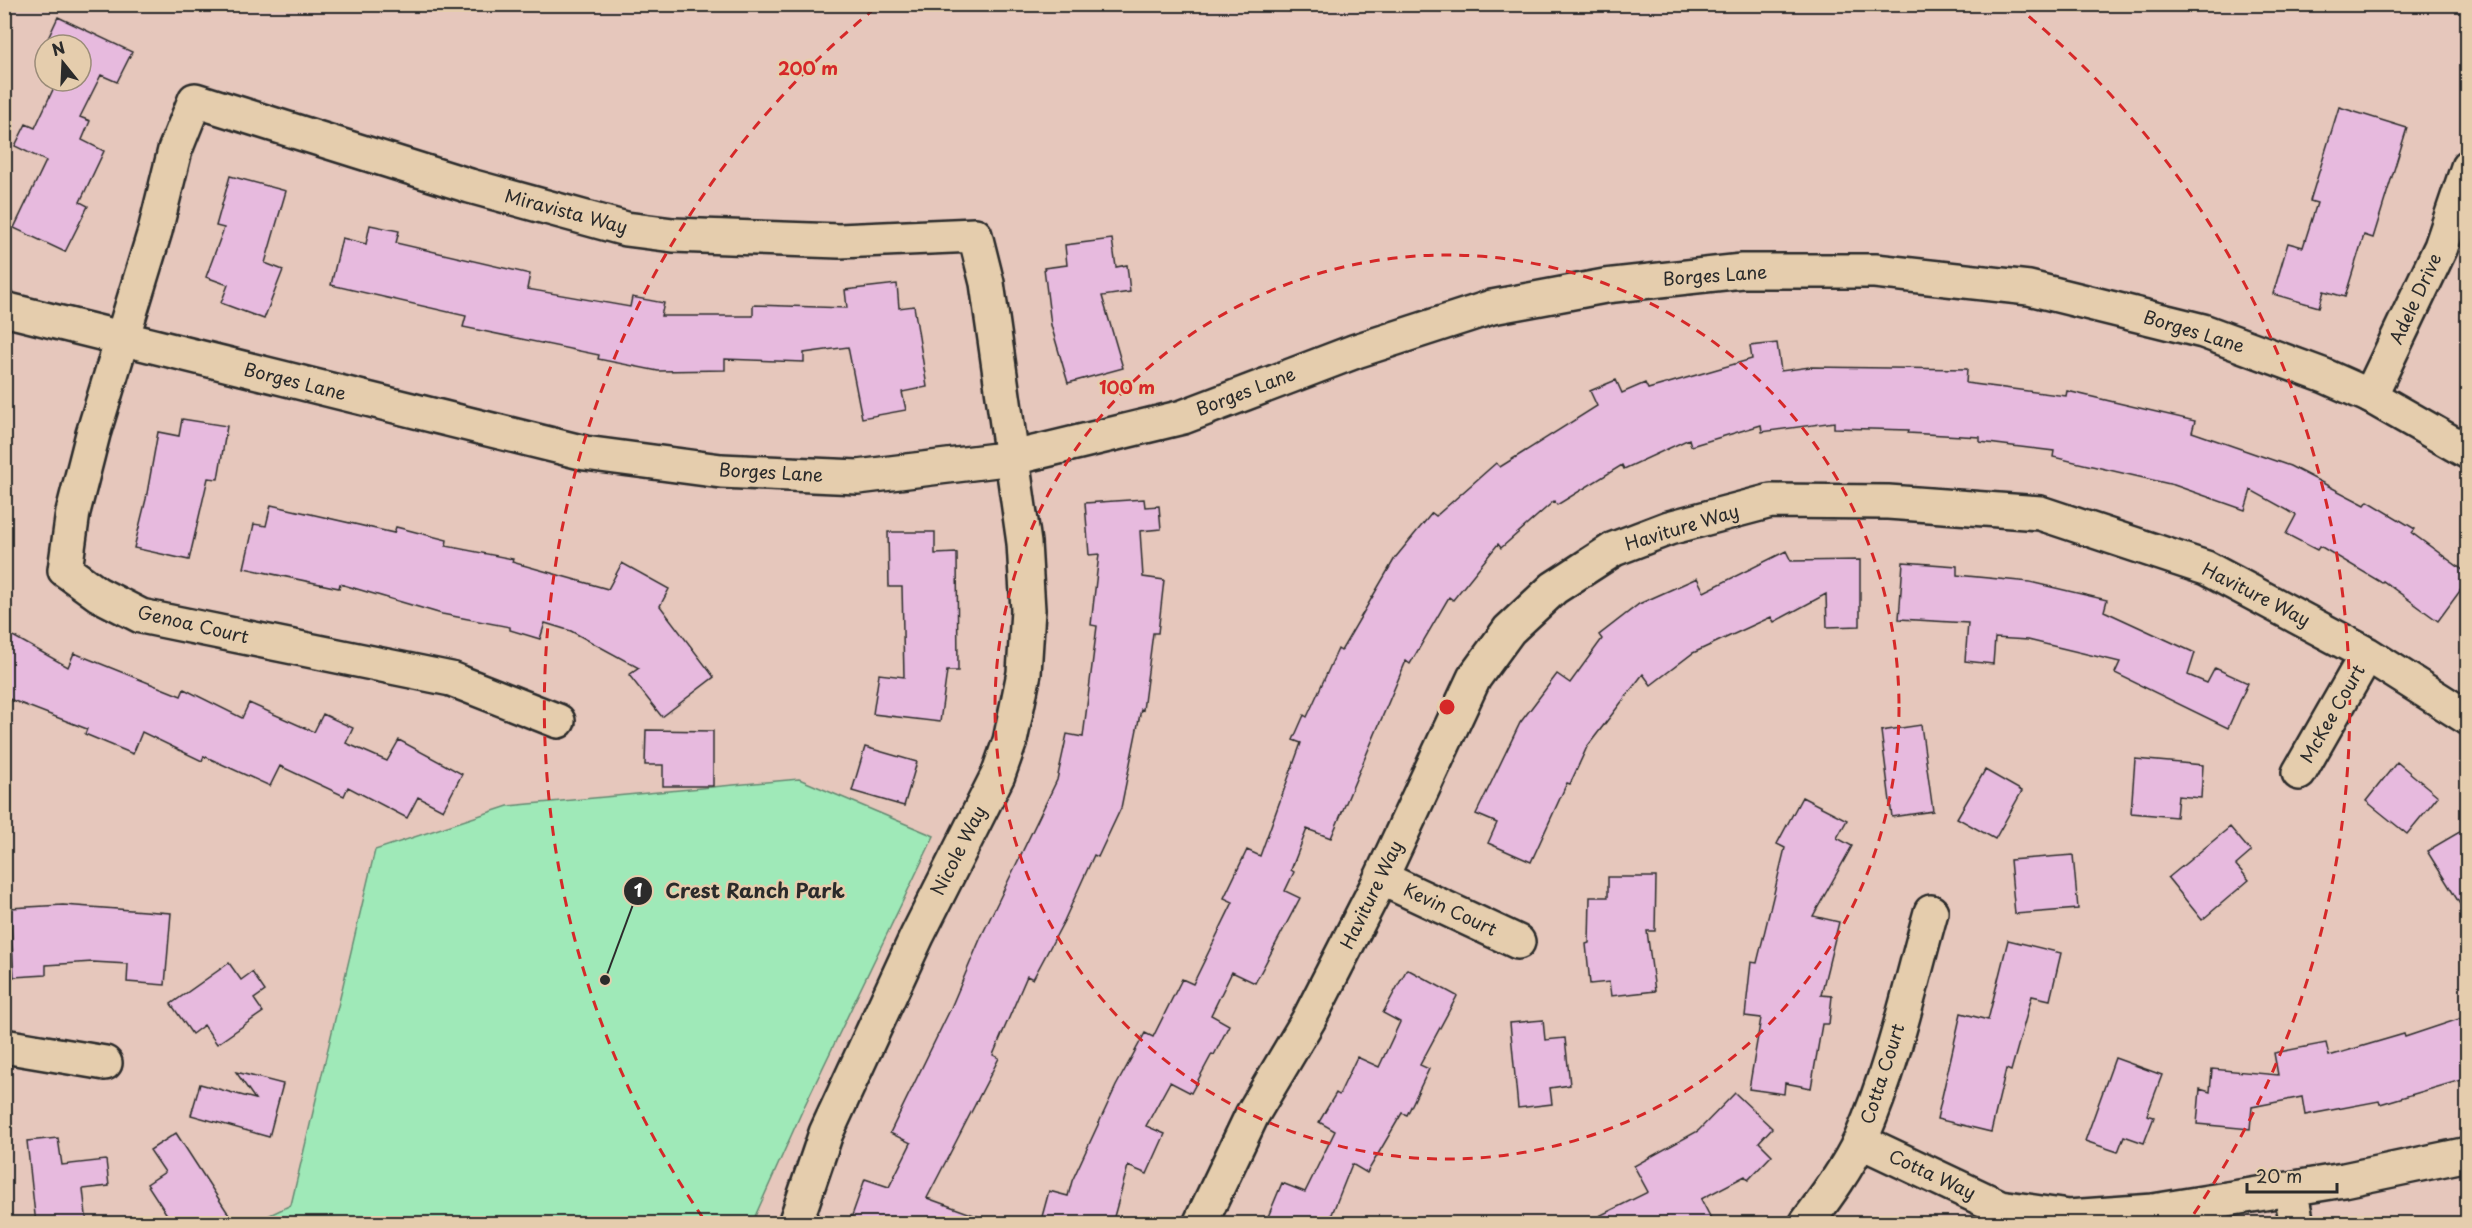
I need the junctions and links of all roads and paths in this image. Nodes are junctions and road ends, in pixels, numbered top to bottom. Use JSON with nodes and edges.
{"nodes":[{"id":1,"x":2468,"y":166,"type":"edge"},
{"id":2,"x":4,"y":309,"type":"edge"},
{"id":3,"x":120,"y":339,"type":"junction"},
{"id":4,"x":2370,"y":396,"type":"junction"},
{"id":5,"x":2468,"y":452,"type":"edge"},
{"id":6,"x":1013,"y":458,"type":"junction"},
{"id":7,"x":2367,"y":654,"type":"junction"},
{"id":8,"x":2468,"y":718,"type":"edge"},
{"id":9,"x":558,"y":721,"type":"dead end"},
{"id":10,"x":2298,"y":773,"type":"dead end"},
{"id":11,"x":1382,"y":878,"type":"junction"},
{"id":12,"x":1931,"y":912,"type":"dead end"},
{"id":13,"x":1518,"y":942,"type":"dead end"},
{"id":14,"x":4,"y":1046,"type":"edge"},
{"id":15,"x":105,"y":1063,"type":"dead end"},
{"id":16,"x":1860,"y":1141,"type":"junction"},
{"id":17,"x":2468,"y":1154,"type":"edge"},
{"id":18,"x":2290,"y":1189,"type":"junction"},
{"id":19,"x":795,"y":1224,"type":"edge"},
{"id":20,"x":1200,"y":1224,"type":"edge"},
{"id":21,"x":1806,"y":1224,"type":"edge"},
{"id":22,"x":2297,"y":1224,"type":"edge"}],
"edges":[{"from":1,"to":4,"type":"street","name":"Adele Drive"},
{"from":2,"to":3,"type":"street","name":"Borges Lane"},
{"from":3,"to":6,"type":"street","name":"Borges Lane"},
{"from":3,"to":6,"type":"street","name":"Miravista Way"},
{"from":3,"to":9,"type":"street","name":"Genoa Court"},
{"from":4,"to":5,"type":"street","name":"Borges Lane"},
{"from":4,"to":6,"type":"street","name":"Borges Lane"},
{"from":6,"to":19,"type":"street","name":"Nicole Way"},
{"from":7,"to":8,"type":"street","name":"Haviture Way"},
{"from":7,"to":10,"type":"street","name":"McKee Court"},
{"from":7,"to":11,"type":"street","name":"Haviture Way"},
{"from":11,"to":13,"type":"street","name":"Kevin Court"},
{"from":11,"to":20,"type":"street","name":"Haviture Way"},
{"from":12,"to":16,"type":"street","name":"Cotta Court"},
{"from":14,"to":15,"type":"street"},
{"from":16,"to":18,"type":"street","name":"Cotta Way"},
{"from":16,"to":21,"type":"street","name":"Cotta Court"},
{"from":17,"to":18,"type":"street","name":"Cotta Way"},
{"from":18,"to":22,"type":"street"}]}
